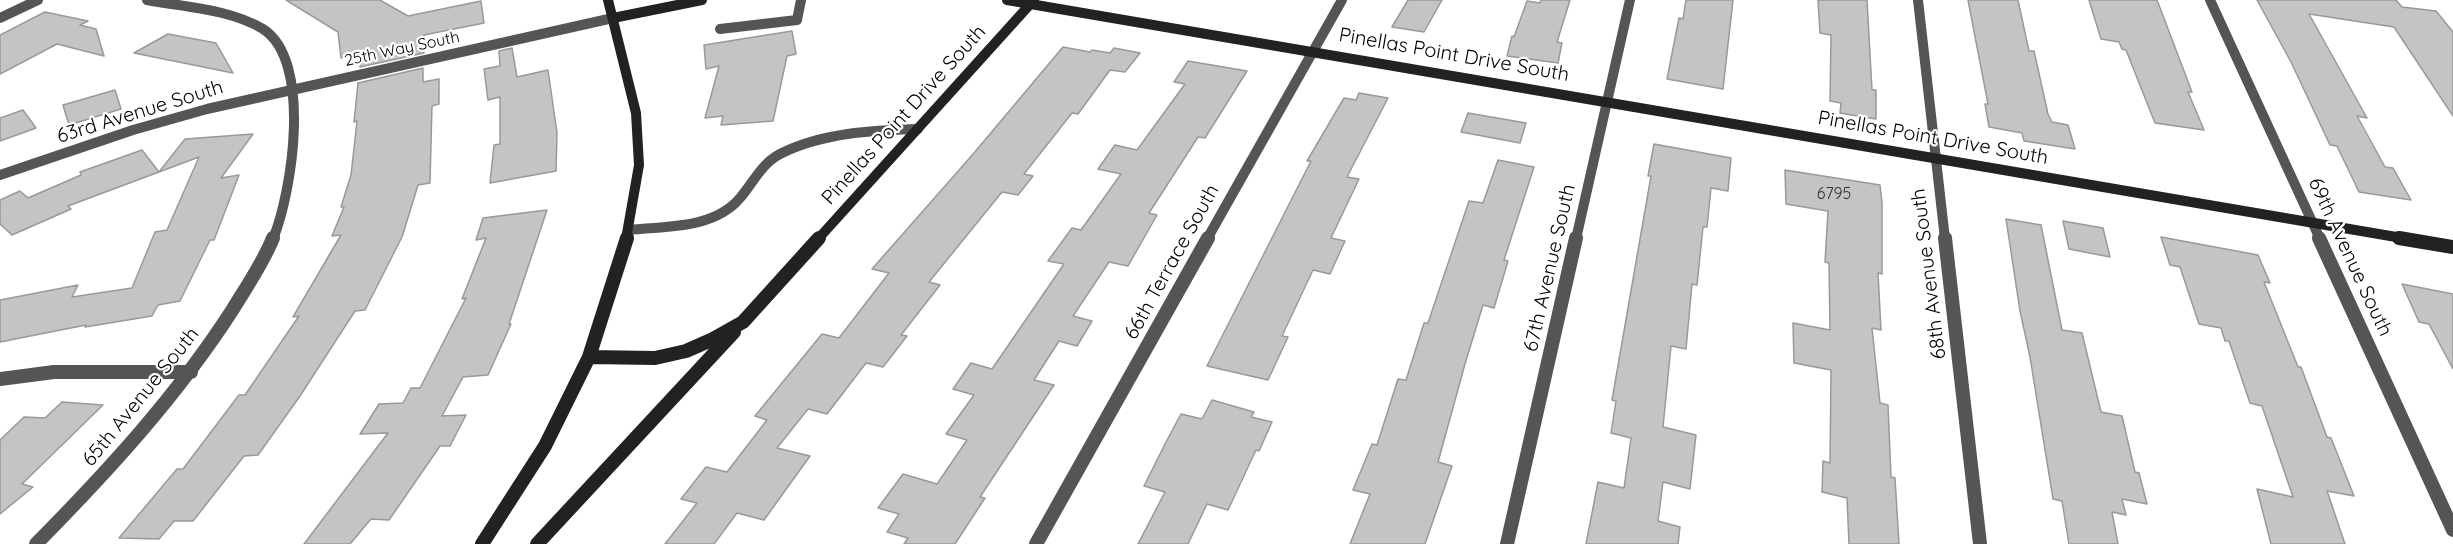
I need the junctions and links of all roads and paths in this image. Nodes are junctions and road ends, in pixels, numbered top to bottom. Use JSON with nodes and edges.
{"nodes":[{"id":1,"x":38,"y":0,"type":"edge"},
{"id":2,"x":147,"y":0,"type":"edge"},
{"id":3,"x":608,"y":0,"type":"edge"},
{"id":4,"x":702,"y":0,"type":"edge"},
{"id":5,"x":801,"y":0,"type":"edge"},
{"id":6,"x":1007,"y":0,"type":"edge"},
{"id":7,"x":1342,"y":0,"type":"edge"},
{"id":8,"x":1630,"y":0,"type":"edge"},
{"id":9,"x":1918,"y":0,"type":"edge"},
{"id":10,"x":2210,"y":0,"type":"edge"},
{"id":11,"x":1032,"y":2,"type":"edge"},
{"id":12,"x":0,"y":18,"type":"edge"},
{"id":13,"x":613,"y":18,"type":"junction"},
{"id":14,"x":720,"y":29,"type":"dead end"},
{"id":15,"x":1314,"y":51,"type":"junction"},
{"id":16,"x":292,"y":88,"type":"junction"},
{"id":17,"x":1608,"y":101,"type":"junction"},
{"id":18,"x":918,"y":129,"type":"junction"},
{"id":19,"x":1935,"y":158,"type":"junction"},
{"id":20,"x":0,"y":175,"type":"edge"},
{"id":21,"x":2313,"y":223,"type":"junction"},
{"id":22,"x":629,"y":230,"type":"junction"},
{"id":23,"x":2453,"y":247,"type":"edge"},
{"id":24,"x":743,"y":322,"type":"junction"},
{"id":25,"x":589,"y":357,"type":"junction"},
{"id":26,"x":191,"y":372,"type":"junction"},
{"id":27,"x":0,"y":379,"type":"edge"},
{"id":28,"x":2453,"y":530,"type":"edge"},
{"id":29,"x":36,"y":544,"type":"edge"},
{"id":30,"x":483,"y":544,"type":"edge"},
{"id":31,"x":537,"y":544,"type":"edge"},
{"id":32,"x":1036,"y":544,"type":"edge"},
{"id":33,"x":1507,"y":544,"type":"edge"},
{"id":34,"x":1980,"y":544,"type":"edge"}],
"edges":[{"from":1,"to":12,"type":"street"},
{"from":2,"to":16,"type":"street"},
{"from":3,"to":13,"type":"street"},
{"from":4,"to":13,"type":"street","name":"25th Way South"},
{"from":5,"to":14,"type":"street"},
{"from":6,"to":11,"type":"street"},
{"from":7,"to":15,"type":"street","name":"66th Terrace South"},
{"from":8,"to":17,"type":"street","name":"67th Avenue South"},
{"from":9,"to":19,"type":"street","name":"68th Avenue South"},
{"from":10,"to":21,"type":"street","name":"69th Avenue South"},
{"from":11,"to":15,"type":"street","name":"Pinellas Point Drive South"},
{"from":11,"to":18,"type":"street","name":"Pinellas Point Drive South"},
{"from":13,"to":16,"type":"street","name":"25th Way South"},
{"from":13,"to":22,"type":"street"},
{"from":15,"to":17,"type":"street","name":"Pinellas Point Drive South"},
{"from":15,"to":32,"type":"street","name":"66th Terrace South"},
{"from":16,"to":20,"type":"street","name":"63rd Avenue South"},
{"from":16,"to":26,"type":"street","name":"65th Avenue South"},
{"from":17,"to":19,"type":"street","name":"Pinellas Point Drive South"},
{"from":17,"to":33,"type":"street","name":"67th Avenue South"},
{"from":18,"to":22,"type":"street"},
{"from":18,"to":24,"type":"street","name":"Pinellas Point Drive South"},
{"from":19,"to":21,"type":"street","name":"Pinellas Point Drive South"},
{"from":19,"to":34,"type":"street","name":"68th Avenue South"},
{"from":21,"to":23,"type":"street","name":"Pinellas Point Drive South"},
{"from":21,"to":28,"type":"street","name":"69th Avenue South"},
{"from":22,"to":25,"type":"street"},
{"from":24,"to":25,"type":"street","name":"Pinellas Point Drive South"},
{"from":24,"to":31,"type":"street"},
{"from":25,"to":30,"type":"street"},
{"from":26,"to":27,"type":"street"},
{"from":26,"to":29,"type":"street","name":"65th Avenue South"}]}
